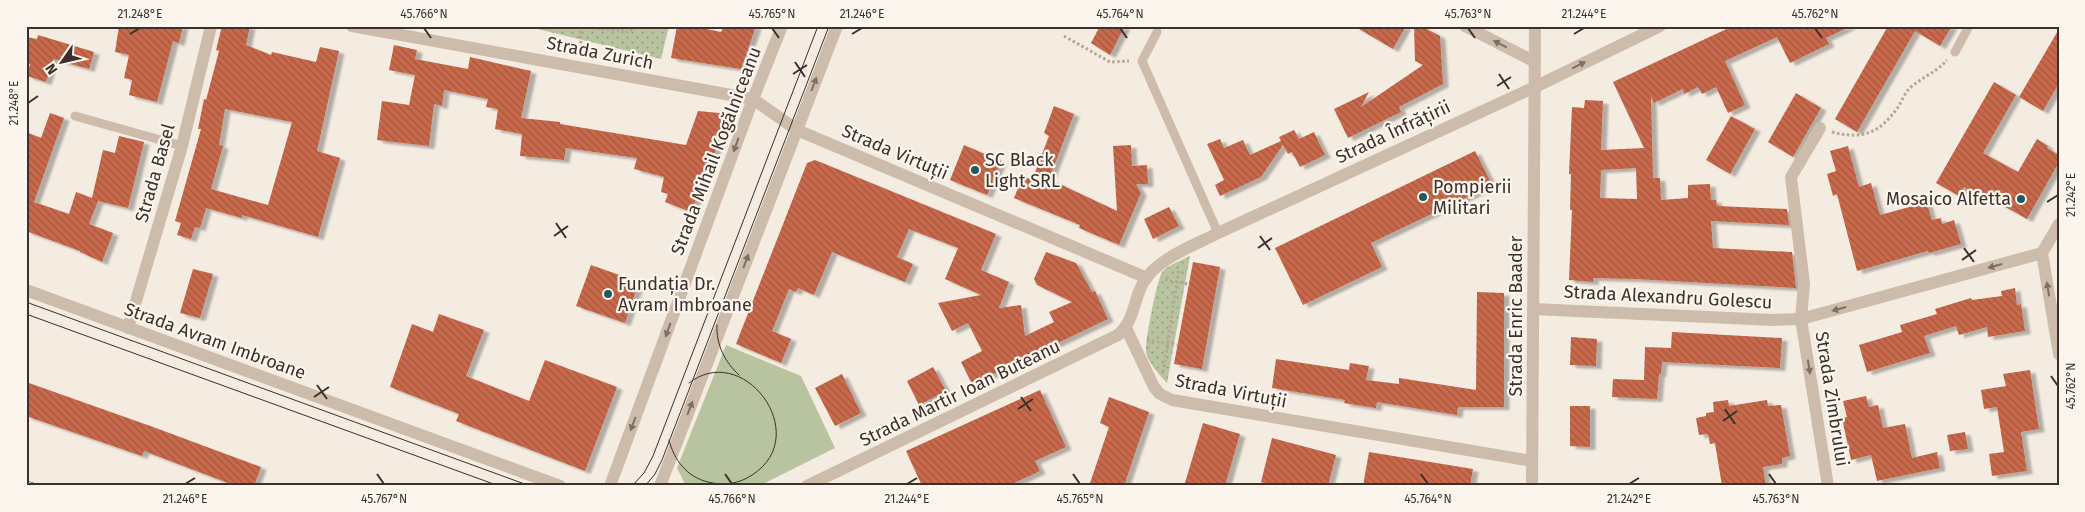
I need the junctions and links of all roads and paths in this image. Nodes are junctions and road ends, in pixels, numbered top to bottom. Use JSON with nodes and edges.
{"nodes":[{"id":1,"x":211,"y":26,"type":"edge"},
{"id":2,"x":352,"y":26,"type":"edge"},
{"id":3,"x":617,"y":26,"type":"edge"},
{"id":4,"x":641,"y":26,"type":"edge"},
{"id":5,"x":782,"y":26,"type":"edge"},
{"id":6,"x":837,"y":26,"type":"edge"},
{"id":7,"x":1465,"y":26,"type":"edge"},
{"id":8,"x":1535,"y":26,"type":"edge"},
{"id":9,"x":1660,"y":26,"type":"edge"},
{"id":10,"x":1969,"y":26,"type":"edge"},
{"id":11,"x":579,"y":27,"type":"edge"},
{"id":12,"x":627,"y":32,"type":"junction"},
{"id":13,"x":1157,"y":32,"type":"dead end"},
{"id":14,"x":1064,"y":36,"type":"dead end"},
{"id":15,"x":1955,"y":52,"type":"joint"},
{"id":16,"x":1142,"y":61,"type":"junction"},
{"id":17,"x":1535,"y":62,"type":"junction"},
{"id":18,"x":575,"y":66,"type":"junction"},
{"id":19,"x":1535,"y":87,"type":"junction"},
{"id":20,"x":753,"y":99,"type":"junction"},
{"id":21,"x":74,"y":116,"type":"dead end"},
{"id":22,"x":1820,"y":128,"type":"joint"},
{"id":23,"x":797,"y":130,"type":"junction"},
{"id":24,"x":182,"y":146,"type":"junction"},
{"id":25,"x":2059,"y":224,"type":"edge"},
{"id":26,"x":1218,"y":233,"type":"junction"},
{"id":27,"x":1182,"y":252,"type":"junction"},
{"id":28,"x":2042,"y":253,"type":"junction"},
{"id":29,"x":1147,"y":278,"type":"junction"},
{"id":30,"x":1177,"y":282,"type":"junction"},
{"id":31,"x":1189,"y":284,"type":"dead end"},
{"id":32,"x":26,"y":290,"type":"edge"},
{"id":33,"x":1533,"y":309,"type":"junction"},
{"id":34,"x":1801,"y":319,"type":"junction"},
{"id":35,"x":128,"y":328,"type":"junction"},
{"id":36,"x":1128,"y":333,"type":"junction"},
{"id":37,"x":1168,"y":343,"type":"junction"},
{"id":38,"x":1178,"y":345,"type":"dead end"},
{"id":39,"x":2059,"y":354,"type":"edge"},
{"id":40,"x":1160,"y":394,"type":"junction"},
{"id":41,"x":1532,"y":461,"type":"junction"},
{"id":42,"x":560,"y":486,"type":"edge"},
{"id":43,"x":610,"y":486,"type":"edge"},
{"id":44,"x":660,"y":486,"type":"edge"},
{"id":45,"x":807,"y":486,"type":"edge"},
{"id":46,"x":1532,"y":486,"type":"edge"},
{"id":47,"x":1828,"y":486,"type":"edge"}],
"edges":[{"from":1,"to":24,"type":"street","name":"Strada Basel"},
{"from":2,"to":18,"type":"street","name":"Strada Zurich"},
{"from":3,"to":12,"type":"path"},
{"from":4,"to":12,"type":"path"},
{"from":5,"to":20,"type":"street","name":"Strada Mihail Kogălniceanu"},
{"from":23,"to":6,"type":"street","one_way":true},
{"from":17,"to":7,"type":"street","one_way":true},
{"from":8,"to":17,"type":"street","name":"Strada Enric Baader"},
{"from":19,"to":9,"type":"street","name":"Strada Înfrățirii","one_way":true},
{"from":10,"to":15,"type":"lane"},
{"from":11,"to":12,"type":"path"},
{"from":11,"to":18,"type":"path"},
{"from":13,"to":16,"type":"lane"},
{"from":14,"to":16,"type":"path"},
{"from":15,"to":22,"type":"path"},
{"from":16,"to":26,"type":"lane"},
{"from":17,"to":19,"type":"street","name":"Strada Enric Baader"},
{"from":18,"to":20,"type":"street","name":"Strada Zurich"},
{"from":19,"to":26,"type":"street","name":"Strada Înfrățirii"},
{"from":19,"to":33,"type":"street","name":"Strada Enric Baader"},
{"from":20,"to":23,"type":"street","name":"Strada Virtuții"},
{"from":20,"to":43,"type":"street","name":"Strada Mihail Kogălniceanu","one_way":true},
{"from":21,"to":24,"type":"lane"},
{"from":22,"to":34,"type":"street"},
{"from":23,"to":29,"type":"street","name":"Strada Virtuții"},
{"from":44,"to":23,"type":"street","one_way":true},
{"from":24,"to":35,"type":"street","name":"Strada Basel"},
{"from":25,"to":28,"type":"street"},
{"from":26,"to":27,"type":"street","name":"Strada Înfrățirii"},
{"from":27,"to":29,"type":"street","name":"Strada Înfrățirii"},
{"from":27,"to":30,"type":"path"},
{"from":28,"to":34,"type":"street","name":"Strada Alexandru Golescu","one_way":true},
{"from":39,"to":28,"type":"street","one_way":true},
{"from":29,"to":30,"type":"path"},
{"from":29,"to":36,"type":"street"},
{"from":30,"to":31,"type":"path"},
{"from":30,"to":37,"type":"path"},
{"from":32,"to":35,"type":"street","name":"Strada Avram Imbroane"},
{"from":33,"to":34,"type":"street","name":"Strada Alexandru Golescu"},
{"from":33,"to":41,"type":"street","name":"Strada Enric Baader"},
{"from":34,"to":47,"type":"street","name":"Strada Zimbrului","one_way":true},
{"from":35,"to":42,"type":"street","name":"Strada Avram Imbroane"},
{"from":36,"to":37,"type":"path"},
{"from":36,"to":40,"type":"street","name":"Strada Virtuții"},
{"from":36,"to":45,"type":"street","name":"Strada Martir Ioan Buteanu"},
{"from":37,"to":38,"type":"path"},
{"from":37,"to":40,"type":"path"},
{"from":40,"to":41,"type":"street","name":"Strada Virtuții"},
{"from":41,"to":46,"type":"street","name":"Strada Enric Baader"}]}
